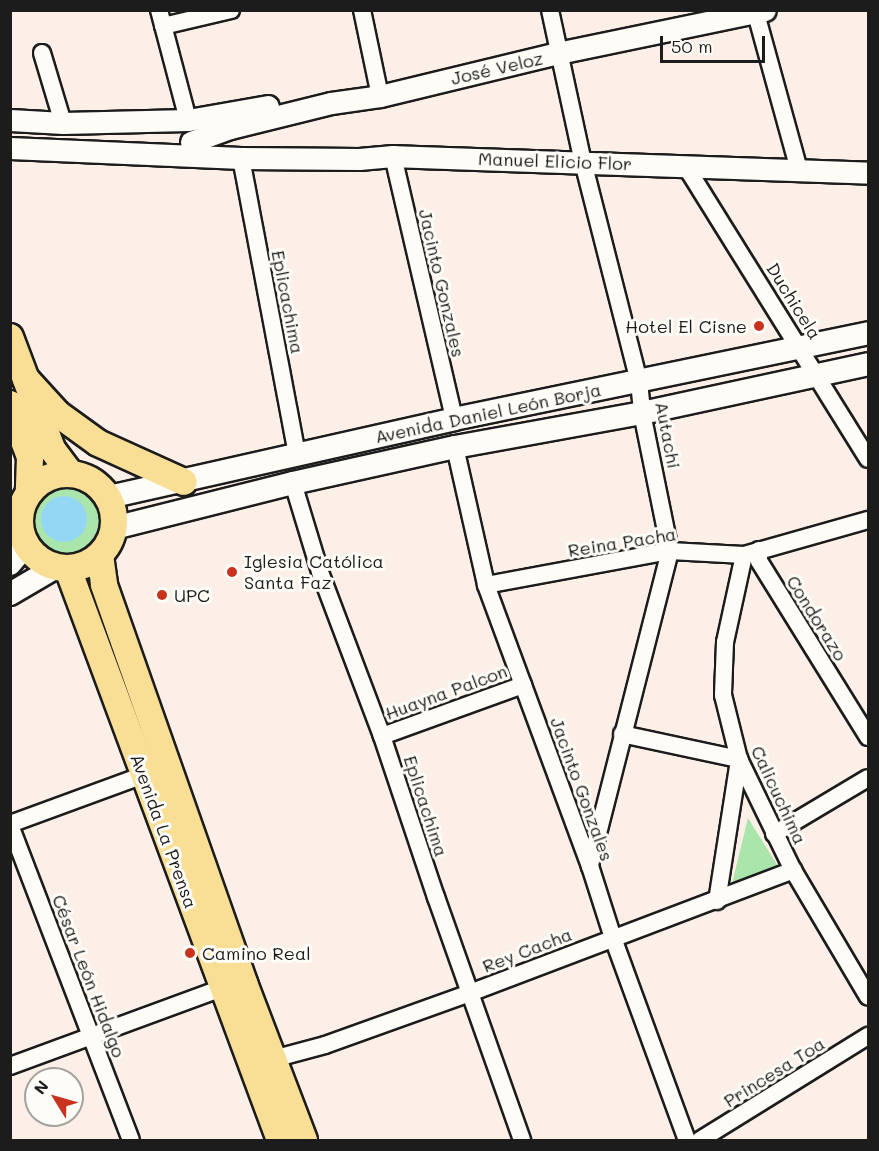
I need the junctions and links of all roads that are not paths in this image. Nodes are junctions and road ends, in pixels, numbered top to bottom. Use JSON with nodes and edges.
{"nodes":[{"id":1,"x":231,"y":10,"type":"edge"},
{"id":2,"x":362,"y":10,"type":"edge"},
{"id":3,"x":550,"y":10,"type":"edge"},
{"id":4,"x":759,"y":11,"type":"edge"},
{"id":5,"x":161,"y":18,"type":"edge"},
{"id":6,"x":42,"y":52,"type":"dead end"},
{"id":7,"x":558,"y":53,"type":"junction"},
{"id":8,"x":380,"y":96,"type":"junction"},
{"id":9,"x":331,"y":103,"type":"junction"},
{"id":10,"x":10,"y":120,"type":"edge"},
{"id":11,"x":188,"y":120,"type":"junction"},
{"id":12,"x":63,"y":123,"type":"junction"},
{"id":13,"x":10,"y":134,"type":"edge"},
{"id":14,"x":191,"y":142,"type":"junction"},
{"id":15,"x":10,"y":148,"type":"edge"},
{"id":16,"x":393,"y":156,"type":"junction"},
{"id":17,"x":242,"y":158,"type":"junction"},
{"id":18,"x":359,"y":159,"type":"junction"},
{"id":19,"x":583,"y":162,"type":"junction"},
{"id":20,"x":684,"y":165,"type":"junction"},
{"id":21,"x":799,"y":170,"type":"junction"},
{"id":22,"x":868,"y":173,"type":"edge"},
{"id":23,"x":868,"y":333,"type":"edge"},
{"id":24,"x":10,"y":337,"type":"edge"},
{"id":25,"x":800,"y":348,"type":"junction"},
{"id":26,"x":868,"y":364,"type":"edge"},
{"id":27,"x":817,"y":374,"type":"junction"},
{"id":28,"x":26,"y":379,"type":"junction"},
{"id":29,"x":639,"y":382,"type":"junction"},
{"id":30,"x":10,"y":404,"type":"edge"},
{"id":31,"x":642,"y":412,"type":"junction"},
{"id":32,"x":454,"y":418,"type":"junction"},
{"id":33,"x":455,"y":447,"type":"junction"},
{"id":34,"x":297,"y":454,"type":"junction"},
{"id":35,"x":868,"y":459,"type":"edge"},
{"id":36,"x":70,"y":473,"type":"junction"},
{"id":37,"x":184,"y":482,"type":"junction"},
{"id":38,"x":293,"y":483,"type":"junction"},
{"id":39,"x":29,"y":493,"type":"junction"},
{"id":40,"x":109,"y":497,"type":"junction"},
{"id":41,"x":868,"y":520,"type":"edge"},
{"id":42,"x":114,"y":528,"type":"junction"},
{"id":43,"x":670,"y":551,"type":"junction"},
{"id":44,"x":751,"y":552,"type":"junction"},
{"id":45,"x":18,"y":555,"type":"edge"},
{"id":46,"x":100,"y":555,"type":"junction"},
{"id":47,"x":62,"y":568,"type":"junction"},
{"id":48,"x":486,"y":585,"type":"junction"},
{"id":49,"x":10,"y":594,"type":"edge"},
{"id":50,"x":523,"y":685,"type":"junction"},
{"id":51,"x":622,"y":734,"type":"junction"},
{"id":52,"x":382,"y":736,"type":"junction"},
{"id":53,"x":868,"y":737,"type":"edge"},
{"id":54,"x":739,"y":759,"type":"junction"},
{"id":55,"x":144,"y":775,"type":"junction"},
{"id":56,"x":868,"y":778,"type":"edge"},
{"id":57,"x":10,"y":824,"type":"edge"},
{"id":58,"x":774,"y":834,"type":"junction"},
{"id":59,"x":590,"y":866,"type":"junction"},
{"id":60,"x":793,"y":870,"type":"junction"},
{"id":61,"x":717,"y":901,"type":"junction"},
{"id":62,"x":613,"y":938,"type":"junction"},
{"id":63,"x":222,"y":988,"type":"junction"},
{"id":64,"x":470,"y":993,"type":"junction"},
{"id":65,"x":868,"y":997,"type":"edge"},
{"id":66,"x":91,"y":1035,"type":"junction"},
{"id":67,"x":868,"y":1036,"type":"edge"},
{"id":68,"x":273,"y":1059,"type":"junction"},
{"id":69,"x":10,"y":1066,"type":"edge"},
{"id":70,"x":128,"y":1140,"type":"edge"},
{"id":71,"x":280,"y":1140,"type":"edge"},
{"id":72,"x":304,"y":1140,"type":"edge"},
{"id":73,"x":522,"y":1140,"type":"edge"},
{"id":74,"x":687,"y":1140,"type":"edge"},
{"id":75,"x":699,"y":1140,"type":"edge"}],
"edges":[{"from":1,"to":5,"type":"street"},
{"from":2,"to":8,"type":"street"},
{"from":3,"to":7,"type":"street","name":"Autachi"},
{"from":4,"to":7,"type":"street","name":"José Veloz"},
{"from":4,"to":21,"type":"street"},
{"from":5,"to":11,"type":"street"},
{"from":6,"to":12,"type":"street"},
{"from":7,"to":8,"type":"street","name":"José Veloz"},
{"from":7,"to":19,"type":"street","name":"Autachi"},
{"from":8,"to":9,"type":"street","name":"José Veloz"},
{"from":9,"to":11,"type":"street"},
{"from":9,"to":14,"type":"street","name":"José Veloz"},
{"from":10,"to":12,"type":"street"},
{"from":11,"to":12,"type":"street"},
{"from":13,"to":14,"type":"street"},
{"from":14,"to":18,"type":"street"},
{"from":15,"to":17,"type":"street","name":"Manuel Elicio Flor"},
{"from":16,"to":18,"type":"street","name":"Manuel Elicio Flor"},
{"from":16,"to":19,"type":"street","name":"Manuel Elicio Flor"},
{"from":16,"to":32,"type":"street","name":"Jacinto Gonzales"},
{"from":17,"to":18,"type":"street","name":"Manuel Elicio Flor"},
{"from":17,"to":34,"type":"street","name":"Eplicachima"},
{"from":19,"to":20,"type":"street","name":"Manuel Elicio Flor"},
{"from":19,"to":29,"type":"street","name":"Autachi"},
{"from":20,"to":21,"type":"street","name":"Manuel Elicio Flor"},
{"from":20,"to":25,"type":"street","name":"Duchicela"},
{"from":21,"to":22,"type":"street","name":"Manuel Elicio Flor"},
{"from":23,"to":25,"type":"main road","name":"Avenida Daniel León Borja"},
{"from":24,"to":28,"type":"main road"},
{"from":25,"to":27,"type":"street","name":"Duchicela"},
{"from":25,"to":29,"type":"main road","name":"Avenida Daniel León Borja"},
{"from":26,"to":27,"type":"main road","name":"Avenida Daniel León Borja"},
{"from":27,"to":31,"type":"main road","name":"Avenida Daniel León Borja"},
{"from":27,"to":35,"type":"street","name":"Duchicela"},
{"from":28,"to":36,"type":"main road"},
{"from":28,"to":37,"type":"main road"},
{"from":29,"to":31,"type":"street","name":"Autachi"},
{"from":29,"to":32,"type":"main road","name":"Avenida Daniel León Borja"},
{"from":30,"to":39,"type":"main road"},
{"from":31,"to":33,"type":"main road","name":"Avenida Daniel León Borja"},
{"from":31,"to":43,"type":"street","name":"Autachi"},
{"from":32,"to":34,"type":"main road","name":"Avenida Daniel León Borja"},
{"from":33,"to":38,"type":"main road","name":"Avenida Daniel León Borja"},
{"from":33,"to":48,"type":"street","name":"Jacinto Gonzales"},
{"from":34,"to":37,"type":"main road","name":"Avenida Daniel León Borja"},
{"from":36,"to":39,"type":"main road"},
{"from":36,"to":40,"type":"main road"},
{"from":37,"to":40,"type":"main road","name":"Avenida Daniel León Borja"},
{"from":38,"to":42,"type":"main road","name":"Avenida Daniel León Borja"},
{"from":38,"to":52,"type":"street","name":"Eplicachima"},
{"from":39,"to":45,"type":"main road"},
{"from":40,"to":42,"type":"main road"},
{"from":41,"to":44,"type":"street","name":"Reina Pacha"},
{"from":42,"to":46,"type":"main road"},
{"from":43,"to":44,"type":"street","name":"Reina Pacha"},
{"from":43,"to":48,"type":"street","name":"Reina Pacha"},
{"from":43,"to":51,"type":"street","name":"Autachi"},
{"from":44,"to":53,"type":"street","name":"Condorazo"},
{"from":44,"to":54,"type":"street","name":"Calicuchima"},
{"from":45,"to":47,"type":"main road"},
{"from":46,"to":47,"type":"main road"},
{"from":46,"to":68,"type":"main road","name":"Avenida La Prensa"},
{"from":47,"to":49,"type":"main road"},
{"from":47,"to":55,"type":"main road","name":"Avenida La Prensa"},
{"from":48,"to":50,"type":"street","name":"Jacinto Gonzales"},
{"from":50,"to":52,"type":"street","name":"Huayna Palcon"},
{"from":50,"to":59,"type":"street","name":"Jacinto Gonzales"},
{"from":51,"to":54,"type":"street"},
{"from":51,"to":59,"type":"street","name":"Autachi"},
{"from":52,"to":64,"type":"street","name":"Eplicachima"},
{"from":54,"to":58,"type":"street","name":"Calicuchima"},
{"from":54,"to":61,"type":"street"},
{"from":55,"to":57,"type":"street"},
{"from":55,"to":63,"type":"main road","name":"Avenida La Prensa"},
{"from":56,"to":58,"type":"street"},
{"from":57,"to":66,"type":"street","name":"César León Hidalgo"},
{"from":58,"to":60,"type":"street","name":"Calicuchima"},
{"from":59,"to":62,"type":"street","name":"Jacinto Gonzales"},
{"from":60,"to":61,"type":"street","name":"Rey Cacha"},
{"from":60,"to":65,"type":"street","name":"Calicuchima"},
{"from":61,"to":62,"type":"street","name":"Rey Cacha"},
{"from":62,"to":64,"type":"street","name":"Rey Cacha"},
{"from":62,"to":74,"type":"street","name":"Jacinto Gonzales"},
{"from":63,"to":66,"type":"street"},
{"from":63,"to":71,"type":"main road","name":"Avenida La Prensa"},
{"from":64,"to":68,"type":"street","name":"Rey Cacha"},
{"from":64,"to":73,"type":"street","name":"Eplicachima"},
{"from":66,"to":69,"type":"street"},
{"from":66,"to":70,"type":"street","name":"César León Hidalgo"},
{"from":67,"to":75,"type":"street","name":"Princesa Toa"},
{"from":68,"to":72,"type":"main road","name":"Avenida La Prensa"}]}
